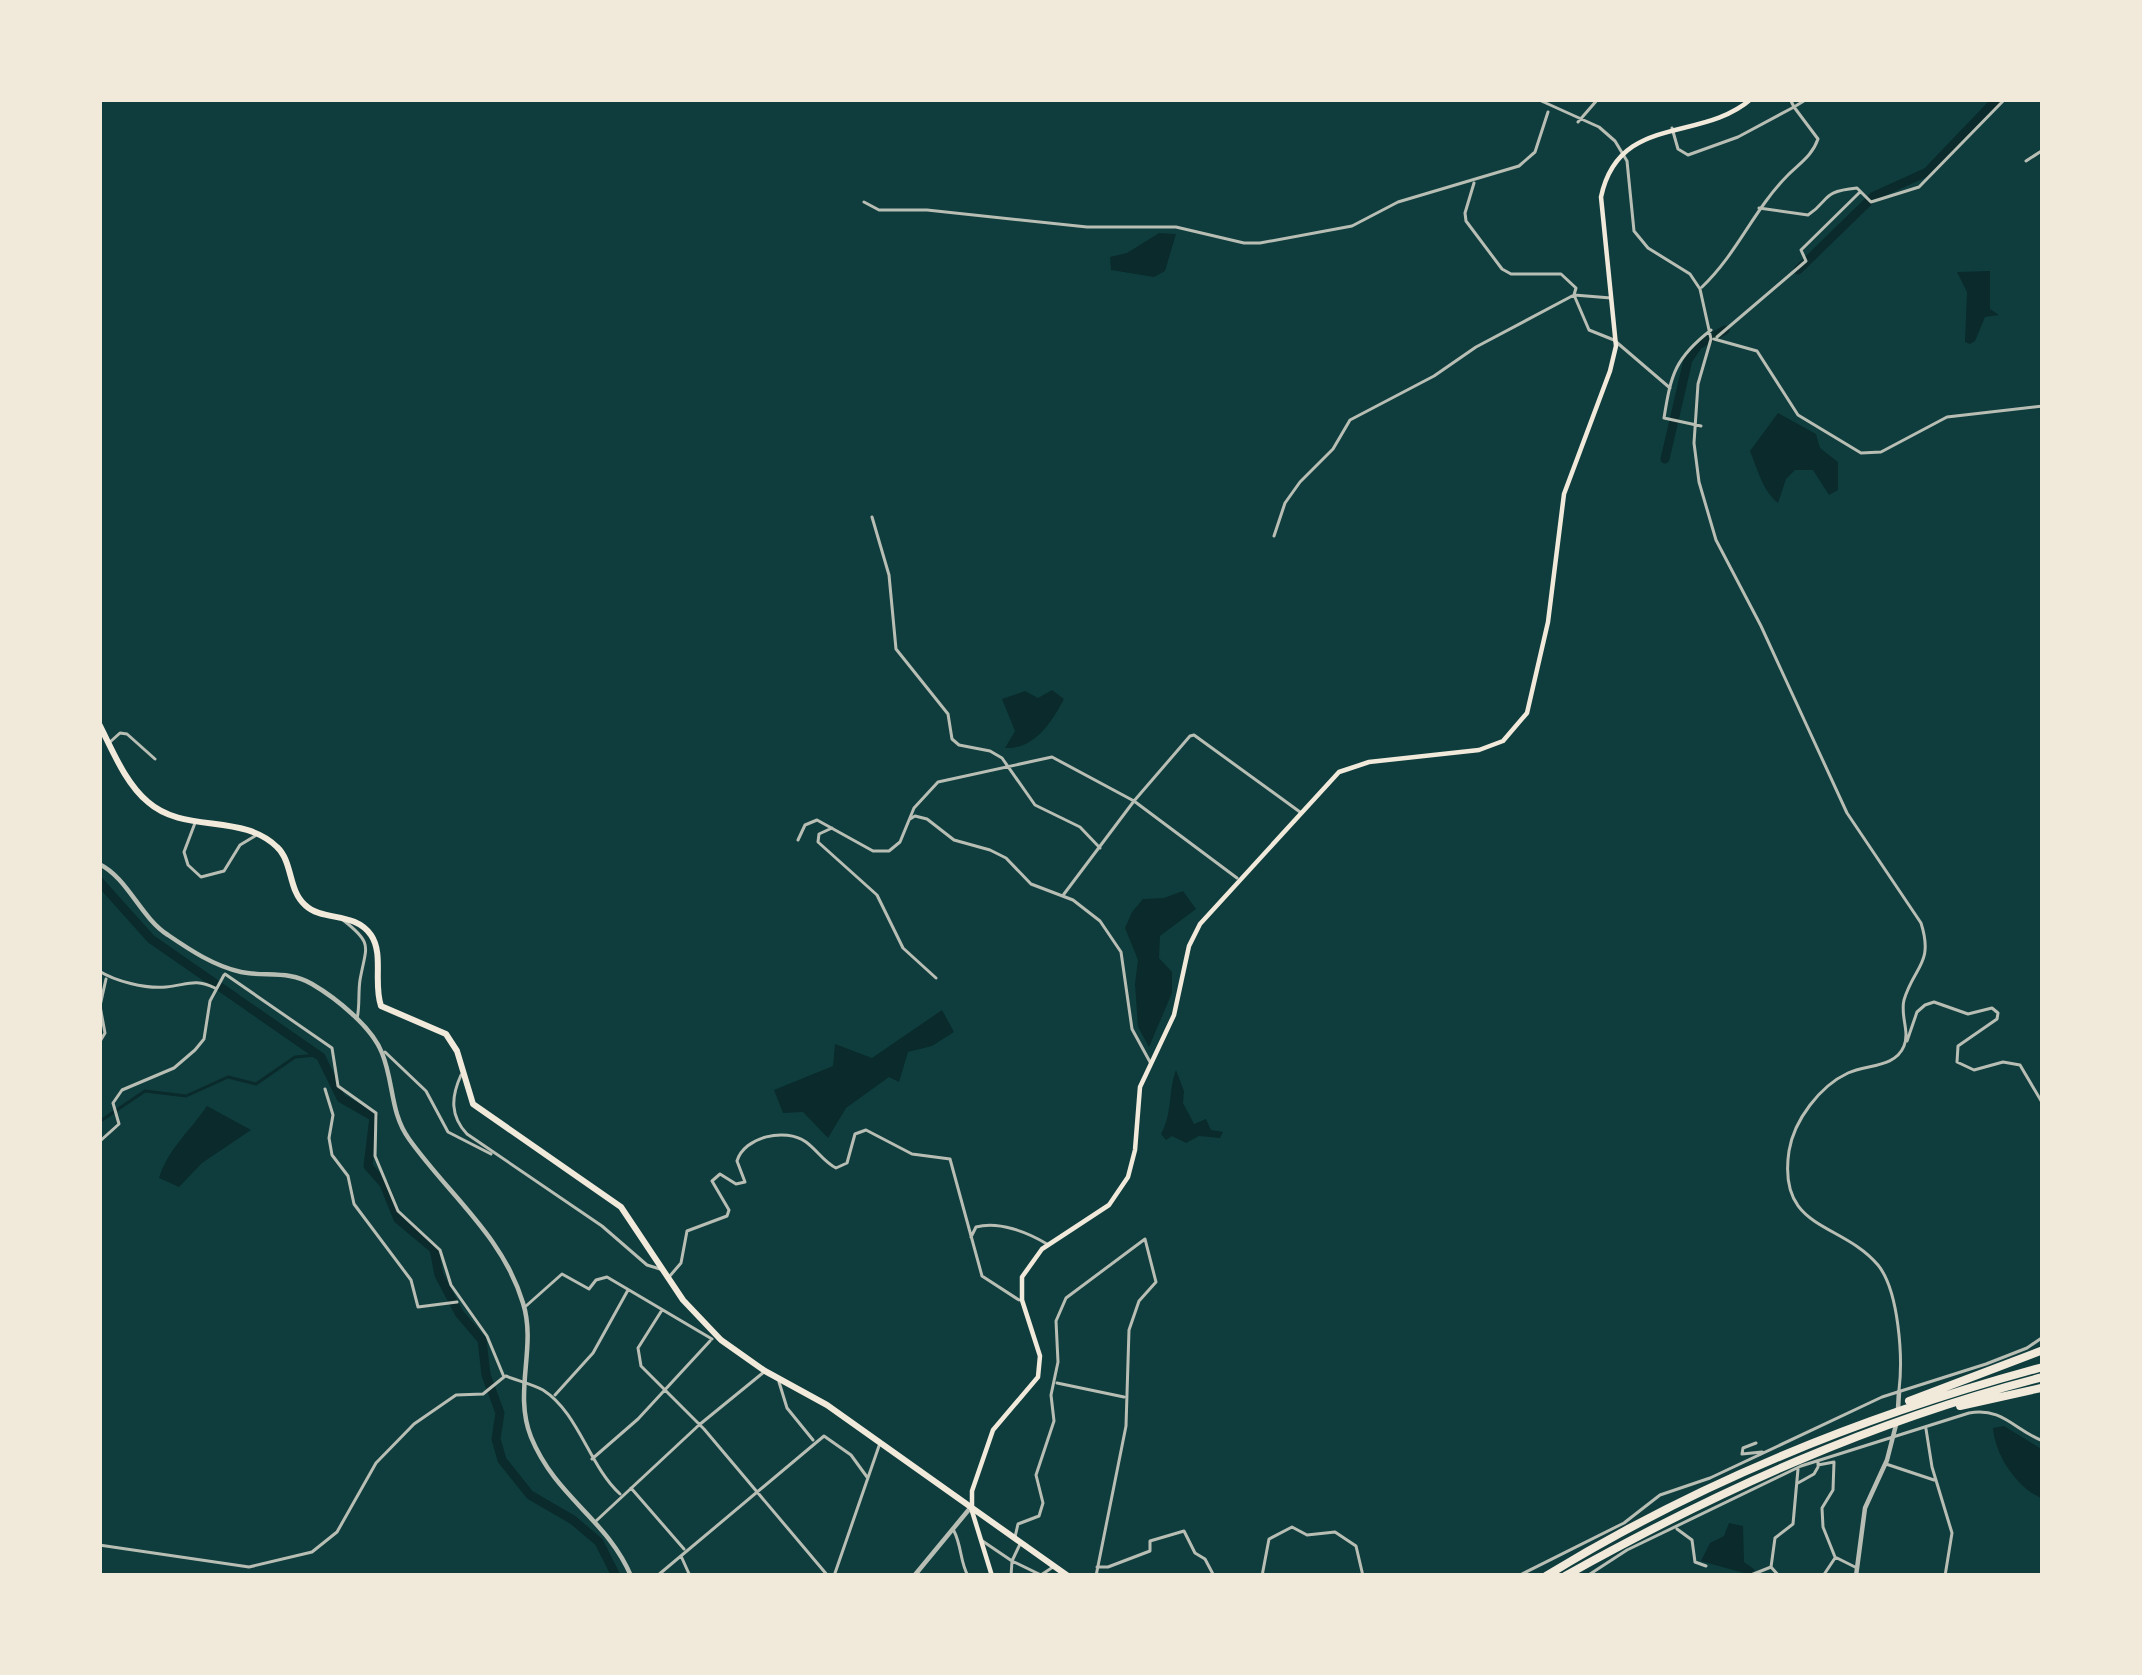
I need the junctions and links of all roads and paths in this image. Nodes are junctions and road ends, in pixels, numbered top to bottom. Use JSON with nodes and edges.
{"nodes":[{"id":1,"x":1537,"y":99,"type":"edge"},
{"id":2,"x":1598,"y":99,"type":"edge"},
{"id":3,"x":1751,"y":99,"type":"edge"},
{"id":4,"x":1790,"y":99,"type":"edge"},
{"id":5,"x":1807,"y":99,"type":"edge"},
{"id":6,"x":2005,"y":99,"type":"edge"},
{"id":7,"x":1794,"y":107,"type":"junction"},
{"id":8,"x":1548,"y":112,"type":"dead end"},
{"id":9,"x":1579,"y":121,"type":"junction"},
{"id":10,"x":1672,"y":128,"type":"junction"},
{"id":11,"x":2043,"y":150,"type":"edge"},
{"id":12,"x":1622,"y":153,"type":"junction"},
{"id":13,"x":2026,"y":161,"type":"dead end"},
{"id":14,"x":1475,"y":181,"type":"junction"},
{"id":15,"x":1867,"y":196,"type":"junction"},
{"id":16,"x":864,"y":202,"type":"dead end"},
{"id":17,"x":1759,"y":208,"type":"junction"},
{"id":18,"x":1700,"y":289,"type":"junction"},
{"id":19,"x":1574,"y":295,"type":"junction"},
{"id":20,"x":1613,"y":299,"type":"junction"},
{"id":21,"x":1711,"y":330,"type":"junction"},
{"id":22,"x":1713,"y":339,"type":"junction"},
{"id":23,"x":1616,"y":341,"type":"junction"},
{"id":24,"x":1670,"y":388,"type":"junction"},
{"id":25,"x":2043,"y":406,"type":"edge"},
{"id":26,"x":1698,"y":426,"type":"junction"},
{"id":27,"x":872,"y":518,"type":"dead end"},
{"id":28,"x":1274,"y":536,"type":"dead end"},
{"id":29,"x":99,"y":724,"type":"edge"},
{"id":30,"x":105,"y":739,"type":"edge"},
{"id":31,"x":154,"y":759,"type":"dead end"},
{"id":32,"x":1009,"y":765,"type":"junction"},
{"id":33,"x":1134,"y":801,"type":"junction"},
{"id":34,"x":1300,"y":812,"type":"junction"},
{"id":35,"x":196,"y":822,"type":"junction"},
{"id":36,"x":904,"y":824,"type":"junction"},
{"id":37,"x":832,"y":827,"type":"junction"},
{"id":38,"x":258,"y":835,"type":"junction"},
{"id":39,"x":798,"y":840,"type":"dead end"},
{"id":40,"x":1100,"y":848,"type":"junction"},
{"id":41,"x":99,"y":864,"type":"edge"},
{"id":42,"x":1238,"y":879,"type":"junction"},
{"id":43,"x":1063,"y":896,"type":"junction"},
{"id":44,"x":337,"y":916,"type":"junction"},
{"id":45,"x":99,"y":971,"type":"edge"},
{"id":46,"x":226,"y":971,"type":"junction"},
{"id":47,"x":107,"y":977,"type":"junction"},
{"id":48,"x":936,"y":978,"type":"dead end"},
{"id":49,"x":217,"y":989,"type":"junction"},
{"id":50,"x":356,"y":1021,"type":"junction"},
{"id":51,"x":99,"y":1043,"type":"edge"},
{"id":52,"x":1906,"y":1043,"type":"junction"},
{"id":53,"x":382,"y":1050,"type":"junction"},
{"id":54,"x":1150,"y":1062,"type":"junction"},
{"id":55,"x":462,"y":1073,"type":"junction"},
{"id":56,"x":325,"y":1089,"type":"dead end"},
{"id":57,"x":2043,"y":1104,"type":"edge"},
{"id":58,"x":99,"y":1142,"type":"edge"},
{"id":59,"x":498,"y":1156,"type":"junction"},
{"id":60,"x":971,"y":1238,"type":"junction"},
{"id":61,"x":1049,"y":1245,"type":"junction"},
{"id":62,"x":662,"y":1268,"type":"junction"},
{"id":63,"x":668,"y":1278,"type":"junction"},
{"id":64,"x":628,"y":1289,"type":"junction"},
{"id":65,"x":460,"y":1301,"type":"junction"},
{"id":66,"x":1023,"y":1302,"type":"junction"},
{"id":67,"x":525,"y":1307,"type":"junction"},
{"id":68,"x":662,"y":1310,"type":"junction"},
{"id":69,"x":2043,"y":1336,"type":"edge"},
{"id":70,"x":714,"y":1337,"type":"junction"},
{"id":71,"x":2043,"y":1350,"type":"edge"},
{"id":72,"x":2043,"y":1367,"type":"edge"},
{"id":73,"x":765,"y":1371,"type":"junction"},
{"id":74,"x":504,"y":1377,"type":"junction"},
{"id":75,"x":779,"y":1377,"type":"junction"},
{"id":76,"x":2043,"y":1377,"type":"edge"},
{"id":77,"x":522,"y":1382,"type":"junction"},
{"id":78,"x":1054,"y":1382,"type":"junction"},
{"id":79,"x":2041,"y":1388,"type":"edge"},
{"id":80,"x":665,"y":1391,"type":"junction"},
{"id":81,"x":1899,"y":1391,"type":"junction"},
{"id":82,"x":1126,"y":1397,"type":"junction"},
{"id":83,"x":553,"y":1398,"type":"junction"},
{"id":84,"x":1924,"y":1414,"type":"junction"},
{"id":85,"x":699,"y":1425,"type":"junction"},
{"id":86,"x":1926,"y":1427,"type":"junction"},
{"id":87,"x":1831,"y":1434,"type":"junction"},
{"id":88,"x":1895,"y":1437,"type":"junction"},
{"id":89,"x":2043,"y":1441,"type":"edge"},
{"id":90,"x":814,"y":1442,"type":"junction"},
{"id":91,"x":880,"y":1442,"type":"junction"},
{"id":92,"x":1756,"y":1443,"type":"dead end"},
{"id":93,"x":1764,"y":1453,"type":"junction"},
{"id":94,"x":592,"y":1459,"type":"junction"},
{"id":95,"x":1818,"y":1463,"type":"junction"},
{"id":96,"x":1886,"y":1464,"type":"junction"},
{"id":97,"x":1798,"y":1467,"type":"junction"},
{"id":98,"x":867,"y":1477,"type":"junction"},
{"id":99,"x":1936,"y":1480,"type":"junction"},
{"id":100,"x":1797,"y":1484,"type":"junction"},
{"id":101,"x":631,"y":1488,"type":"junction"},
{"id":102,"x":757,"y":1494,"type":"junction"},
{"id":103,"x":622,"y":1496,"type":"junction"},
{"id":104,"x":971,"y":1507,"type":"junction"},
{"id":105,"x":594,"y":1522,"type":"junction"},
{"id":106,"x":1676,"y":1528,"type":"junction"},
{"id":107,"x":954,"y":1532,"type":"junction"},
{"id":108,"x":980,"y":1539,"type":"junction"},
{"id":109,"x":1018,"y":1539,"type":"junction"},
{"id":110,"x":99,"y":1545,"type":"edge"},
{"id":111,"x":682,"y":1552,"type":"junction"},
{"id":112,"x":1835,"y":1557,"type":"junction"},
{"id":113,"x":1012,"y":1561,"type":"junction"},
{"id":114,"x":1055,"y":1566,"type":"junction"},
{"id":115,"x":1097,"y":1567,"type":"junction"},
{"id":116,"x":1771,"y":1567,"type":"junction"},
{"id":117,"x":1857,"y":1567,"type":"junction"},
{"id":118,"x":1751,"y":1575,"type":"edge"},
{"id":119,"x":631,"y":1576,"type":"edge"},
{"id":120,"x":657,"y":1576,"type":"edge"},
{"id":121,"x":690,"y":1576,"type":"edge"},
{"id":122,"x":831,"y":1576,"type":"edge"},
{"id":123,"x":914,"y":1576,"type":"edge"},
{"id":124,"x":968,"y":1576,"type":"edge"},
{"id":125,"x":992,"y":1576,"type":"edge"},
{"id":126,"x":1011,"y":1576,"type":"edge"},
{"id":127,"x":1069,"y":1576,"type":"edge"},
{"id":128,"x":1096,"y":1576,"type":"edge"},
{"id":129,"x":1214,"y":1576,"type":"edge"},
{"id":130,"x":1262,"y":1576,"type":"edge"},
{"id":131,"x":1363,"y":1576,"type":"edge"},
{"id":132,"x":1518,"y":1576,"type":"edge"},
{"id":133,"x":1546,"y":1576,"type":"edge"},
{"id":134,"x":1565,"y":1576,"type":"edge"},
{"id":135,"x":1587,"y":1576,"type":"edge"},
{"id":136,"x":1701,"y":1576,"type":"edge"},
{"id":137,"x":1779,"y":1576,"type":"edge"},
{"id":138,"x":1823,"y":1576,"type":"edge"},
{"id":139,"x":1856,"y":1576,"type":"edge"},
{"id":140,"x":1945,"y":1576,"type":"edge"}],
"edges":[{"from":1,"to":9,"type":"street"},
{"from":2,"to":9,"type":"street"},
{"from":3,"to":10,"type":"main road"},
{"from":4,"to":7,"type":"street"},
{"from":5,"to":7,"type":"street"},
{"from":6,"to":15,"type":"street"},
{"from":7,"to":10,"type":"street"},
{"from":7,"to":17,"type":"street"},
{"from":8,"to":14,"type":"street"},
{"from":9,"to":12,"type":"street"},
{"from":10,"to":12,"type":"main road"},
{"from":11,"to":13,"type":"street"},
{"from":12,"to":18,"type":"street"},
{"from":12,"to":20,"type":"main road"},
{"from":14,"to":16,"type":"street"},
{"from":14,"to":19,"type":"street"},
{"from":15,"to":17,"type":"street"},
{"from":15,"to":22,"type":"street"},
{"from":17,"to":18,"type":"street"},
{"from":18,"to":21,"type":"street"},
{"from":19,"to":20,"type":"street"},
{"from":19,"to":23,"type":"street"},
{"from":19,"to":28,"type":"street"},
{"from":20,"to":23,"type":"main road"},
{"from":21,"to":22,"type":"street"},
{"from":21,"to":24,"type":"street"},
{"from":22,"to":25,"type":"street"},
{"from":22,"to":26,"type":"street"},
{"from":23,"to":24,"type":"street"},
{"from":23,"to":34,"type":"main road"},
{"from":24,"to":26,"type":"street"},
{"from":26,"to":52,"type":"street"},
{"from":27,"to":32,"type":"street"},
{"from":29,"to":30,"type":"main road"},
{"from":30,"to":31,"type":"street"},
{"from":30,"to":35,"type":"main road"},
{"from":32,"to":33,"type":"street"},
{"from":32,"to":36,"type":"street"},
{"from":32,"to":40,"type":"street"},
{"from":33,"to":34,"type":"street"},
{"from":33,"to":40,"type":"street"},
{"from":33,"to":42,"type":"street"},
{"from":34,"to":42,"type":"main road"},
{"from":35,"to":38,"type":"main road"},
{"from":35,"to":38,"type":"street"},
{"from":36,"to":37,"type":"street"},
{"from":36,"to":43,"type":"street"},
{"from":37,"to":39,"type":"street"},
{"from":37,"to":48,"type":"street"},
{"from":38,"to":44,"type":"main road"},
{"from":40,"to":43,"type":"street"},
{"from":41,"to":46,"type":"street"},
{"from":42,"to":54,"type":"main road"},
{"from":43,"to":54,"type":"street"},
{"from":44,"to":50,"type":"street"},
{"from":44,"to":55,"type":"main road"},
{"from":45,"to":47,"type":"street"},
{"from":46,"to":49,"type":"street"},
{"from":46,"to":50,"type":"street"},
{"from":46,"to":65,"type":"street"},
{"from":47,"to":49,"type":"street"},
{"from":47,"to":51,"type":"street"},
{"from":49,"to":58,"type":"street"},
{"from":50,"to":53,"type":"street"},
{"from":52,"to":57,"type":"street"},
{"from":52,"to":81,"type":"street"},
{"from":53,"to":59,"type":"street"},
{"from":53,"to":67,"type":"street"},
{"from":54,"to":61,"type":"main road"},
{"from":55,"to":59,"type":"street"},
{"from":55,"to":62,"type":"main road"},
{"from":56,"to":65,"type":"street"},
{"from":59,"to":62,"type":"street"},
{"from":60,"to":61,"type":"street"},
{"from":60,"to":63,"type":"street"},
{"from":60,"to":66,"type":"street"},
{"from":61,"to":66,"type":"main road"},
{"from":62,"to":63,"type":"main road"},
{"from":63,"to":70,"type":"main road"},
{"from":64,"to":67,"type":"street"},
{"from":64,"to":68,"type":"street"},
{"from":64,"to":83,"type":"street"},
{"from":65,"to":74,"type":"street"},
{"from":66,"to":104,"type":"main road"},
{"from":67,"to":77,"type":"street"},
{"from":68,"to":70,"type":"street"},
{"from":68,"to":80,"type":"street"},
{"from":69,"to":81,"type":"street"},
{"from":70,"to":73,"type":"main road"},
{"from":70,"to":80,"type":"street"},
{"from":71,"to":87,"type":"highway"},
{"from":72,"to":87,"type":"highway"},
{"from":73,"to":75,"type":"main road"},
{"from":73,"to":85,"type":"street"},
{"from":74,"to":77,"type":"street"},
{"from":74,"to":110,"type":"street"},
{"from":75,"to":90,"type":"street"},
{"from":75,"to":91,"type":"main road"},
{"from":76,"to":84,"type":"highway"},
{"from":77,"to":83,"type":"street"},
{"from":77,"to":105,"type":"street"},
{"from":78,"to":82,"type":"street"},
{"from":78,"to":82,"type":"street"},
{"from":78,"to":109,"type":"street"},
{"from":79,"to":84,"type":"highway"},
{"from":80,"to":85,"type":"street"},
{"from":80,"to":94,"type":"street"},
{"from":81,"to":88,"type":"street"},
{"from":81,"to":93,"type":"street"},
{"from":82,"to":115,"type":"street"},
{"from":83,"to":94,"type":"street"},
{"from":84,"to":134,"type":"highway"},
{"from":85,"to":101,"type":"street"},
{"from":85,"to":102,"type":"street"},
{"from":86,"to":88,"type":"street"},
{"from":86,"to":89,"type":"street"},
{"from":86,"to":99,"type":"street"},
{"from":87,"to":133,"type":"highway"},
{"from":88,"to":95,"type":"street"},
{"from":88,"to":96,"type":"street"},
{"from":90,"to":98,"type":"street"},
{"from":90,"to":102,"type":"street"},
{"from":91,"to":98,"type":"street"},
{"from":91,"to":104,"type":"main road"},
{"from":92,"to":93,"type":"street"},
{"from":93,"to":132,"type":"street"},
{"from":94,"to":103,"type":"street"},
{"from":95,"to":97,"type":"street"},
{"from":95,"to":100,"type":"street"},
{"from":95,"to":112,"type":"street"},
{"from":96,"to":99,"type":"street"},
{"from":96,"to":117,"type":"street"},
{"from":97,"to":100,"type":"street"},
{"from":97,"to":106,"type":"street"},
{"from":98,"to":122,"type":"street"},
{"from":99,"to":140,"type":"street"},
{"from":100,"to":116,"type":"street"},
{"from":101,"to":103,"type":"street"},
{"from":101,"to":111,"type":"street"},
{"from":102,"to":111,"type":"street"},
{"from":102,"to":122,"type":"street"},
{"from":103,"to":105,"type":"street"},
{"from":104,"to":107,"type":"street"},
{"from":104,"to":108,"type":"main road"},
{"from":104,"to":109,"type":"main road"},
{"from":105,"to":119,"type":"street"},
{"from":106,"to":135,"type":"street"},
{"from":106,"to":136,"type":"street"},
{"from":107,"to":123,"type":"street"},
{"from":107,"to":124,"type":"street"},
{"from":108,"to":113,"type":"street"},
{"from":108,"to":125,"type":"main road"},
{"from":109,"to":113,"type":"street"},
{"from":109,"to":114,"type":"main road"},
{"from":111,"to":120,"type":"street"},
{"from":111,"to":121,"type":"street"},
{"from":112,"to":117,"type":"street"},
{"from":112,"to":138,"type":"street"},
{"from":113,"to":114,"type":"street"},
{"from":113,"to":126,"type":"street"},
{"from":114,"to":127,"type":"main road"},
{"from":115,"to":128,"type":"street"},
{"from":115,"to":129,"type":"street"},
{"from":116,"to":118,"type":"street"},
{"from":116,"to":137,"type":"street"},
{"from":117,"to":139,"type":"street"},
{"from":130,"to":131,"type":"street"}]}
